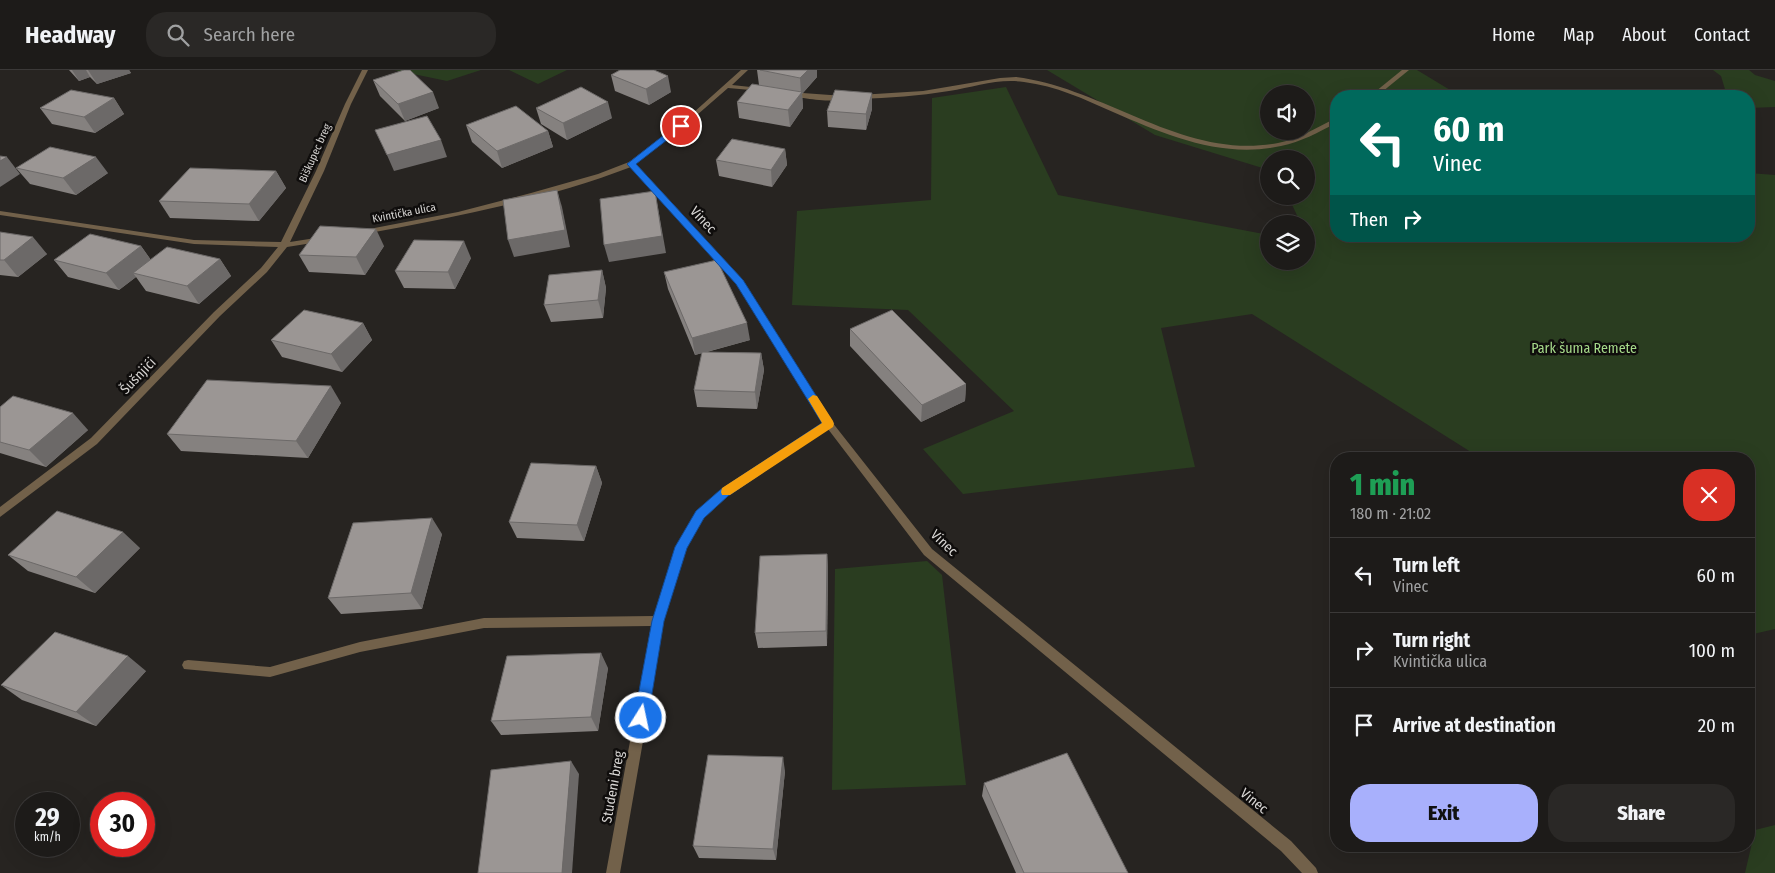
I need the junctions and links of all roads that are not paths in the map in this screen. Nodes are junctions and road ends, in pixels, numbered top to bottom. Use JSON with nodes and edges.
{"nodes":[{"id":1,"x":365,"y":70,"type":"edge"},
{"id":2,"x":745,"y":70,"type":"edge"},
{"id":3,"x":1406,"y":70,"type":"edge"},
{"id":4,"x":726,"y":86,"type":"junction"},
{"id":5,"x":1381,"y":90,"type":"edge"},
{"id":6,"x":769,"y":92,"type":"edge"},
{"id":7,"x":777,"y":93,"type":"edge"},
{"id":8,"x":1330,"y":124,"type":"edge"},
{"id":9,"x":632,"y":164,"type":"junction"},
{"id":10,"x":0,"y":213,"type":"edge"},
{"id":11,"x":360,"y":233,"type":"edge"},
{"id":12,"x":331,"y":237,"type":"edge"},
{"id":13,"x":284,"y":245,"type":"junction"},
{"id":14,"x":829,"y":424,"type":"junction"},
{"id":15,"x":0,"y":513,"type":"edge"},
{"id":16,"x":658,"y":621,"type":"junction"},
{"id":17,"x":188,"y":665,"type":"dead end"},
{"id":18,"x":613,"y":873,"type":"edge"},
{"id":19,"x":1311,"y":873,"type":"edge"}],
"edges":[{"from":1,"to":13,"type":"street","name":"Biškupec breg"},
{"from":2,"to":4,"type":"street","name":"Kvintička ulica"},
{"from":3,"to":5,"type":"street"},
{"from":4,"to":6,"type":"street"},
{"from":4,"to":9,"type":"street","name":"Kvintička ulica"},
{"from":7,"to":8,"type":"street"},
{"from":9,"to":11,"type":"street","name":"Kvintička ulica"},
{"from":9,"to":14,"type":"street","name":"Vinec"},
{"from":10,"to":13,"type":"street"},
{"from":12,"to":13,"type":"street"},
{"from":13,"to":15,"type":"street","name":"Šušnjići"},
{"from":14,"to":16,"type":"street","name":"Studeni breg"},
{"from":14,"to":19,"type":"street","name":"Vinec"},
{"from":16,"to":17,"type":"street"},
{"from":16,"to":18,"type":"street","name":"Studeni breg"}]}
